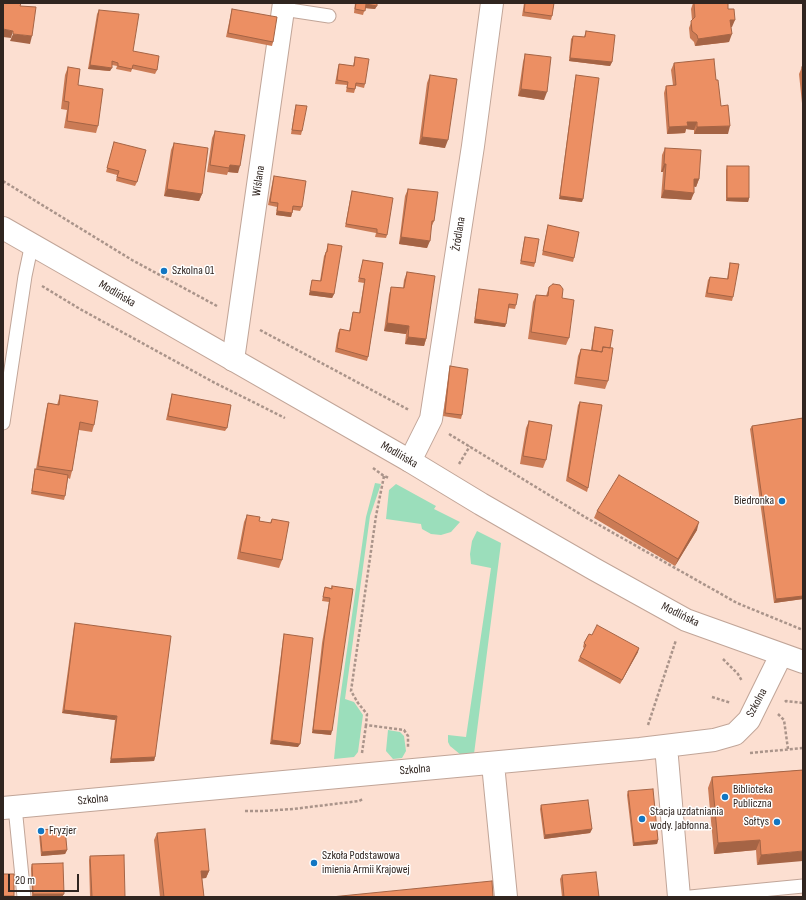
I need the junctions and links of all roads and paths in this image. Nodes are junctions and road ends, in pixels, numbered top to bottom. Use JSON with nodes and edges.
{"nodes":[{"id":1,"x":492,"y":3,"type":"edge"},
{"id":2,"x":283,"y":6,"type":"edge"},
{"id":3,"x":329,"y":16,"type":"dead end"},
{"id":4,"x":3,"y":181,"type":"edge"},
{"id":5,"x":3,"y":228,"type":"edge"},
{"id":6,"x":32,"y":243,"type":"junction"},
{"id":7,"x":25,"y":276,"type":"junction"},
{"id":8,"x":239,"y":318,"type":"junction"},
{"id":9,"x":233,"y":360,"type":"junction"},
{"id":10,"x":289,"y":420,"type":"dead end"},
{"id":11,"x":429,"y":422,"type":"junction"},
{"id":12,"x":3,"y":423,"type":"edge"},
{"id":13,"x":410,"y":461,"type":"junction"},
{"id":14,"x":368,"y":465,"type":"dead end"},
{"id":15,"x":384,"y":476,"type":"junction"},
{"id":16,"x":390,"y":478,"type":"dead end"},
{"id":17,"x":803,"y":630,"type":"edge"},
{"id":18,"x":683,"y":641,"type":"dead end"},
{"id":19,"x":781,"y":655,"type":"junction"},
{"id":20,"x":721,"y":658,"type":"dead end"},
{"id":21,"x":803,"y":662,"type":"edge"},
{"id":22,"x":712,"y":697,"type":"dead end"},
{"id":23,"x":803,"y":703,"type":"edge"},
{"id":24,"x":757,"y":705,"type":"junction"},
{"id":25,"x":666,"y":746,"type":"junction"},
{"id":26,"x":640,"y":749,"type":"junction"},
{"id":27,"x":788,"y":749,"type":"dead end"},
{"id":28,"x":493,"y":764,"type":"junction"},
{"id":29,"x":410,"y":770,"type":"junction"},
{"id":30,"x":9,"y":808,"type":"edge"},
{"id":31,"x":803,"y":886,"type":"edge"},
{"id":32,"x":24,"y":897,"type":"edge"},
{"id":33,"x":506,"y":897,"type":"edge"},
{"id":34,"x":679,"y":897,"type":"edge"},
{"id":35,"x":690,"y":897,"type":"edge"}],
"edges":[{"from":1,"to":11,"type":"street","name":"Źródlana"},
{"from":2,"to":3,"type":"lane"},
{"from":2,"to":8,"type":"street","name":"Wiślana"},
{"from":4,"to":8,"type":"path"},
{"from":5,"to":6,"type":"street","name":"Modlińska"},
{"from":6,"to":7,"type":"lane"},
{"from":6,"to":9,"type":"street","name":"Modlińska"},
{"from":7,"to":10,"type":"path"},
{"from":7,"to":12,"type":"lane"},
{"from":8,"to":9,"type":"street","name":"Wiślana"},
{"from":8,"to":11,"type":"path"},
{"from":9,"to":13,"type":"street","name":"Modlińska"},
{"from":11,"to":13,"type":"street","name":"Źródlana"},
{"from":11,"to":17,"type":"path"},
{"from":13,"to":19,"type":"street","name":"Modlińska"},
{"from":14,"to":15,"type":"path"},
{"from":15,"to":16,"type":"path"},
{"from":15,"to":29,"type":"path"},
{"from":18,"to":26,"type":"path"},
{"from":19,"to":21,"type":"street","name":"Modlińska"},
{"from":19,"to":24,"type":"street","name":"Szkolna"},
{"from":20,"to":24,"type":"path"},
{"from":22,"to":24,"type":"path"},
{"from":23,"to":24,"type":"path"},
{"from":24,"to":25,"type":"street","name":"Szkolna"},
{"from":24,"to":27,"type":"path"},
{"from":25,"to":26,"type":"street","name":"Szkolna"},
{"from":25,"to":34,"type":"street"},
{"from":26,"to":28,"type":"street","name":"Szkolna"},
{"from":28,"to":29,"type":"street","name":"Szkolna"},
{"from":28,"to":33,"type":"street"},
{"from":29,"to":30,"type":"street","name":"Szkolna"},
{"from":30,"to":32,"type":"lane"},
{"from":31,"to":35,"type":"lane"}]}
